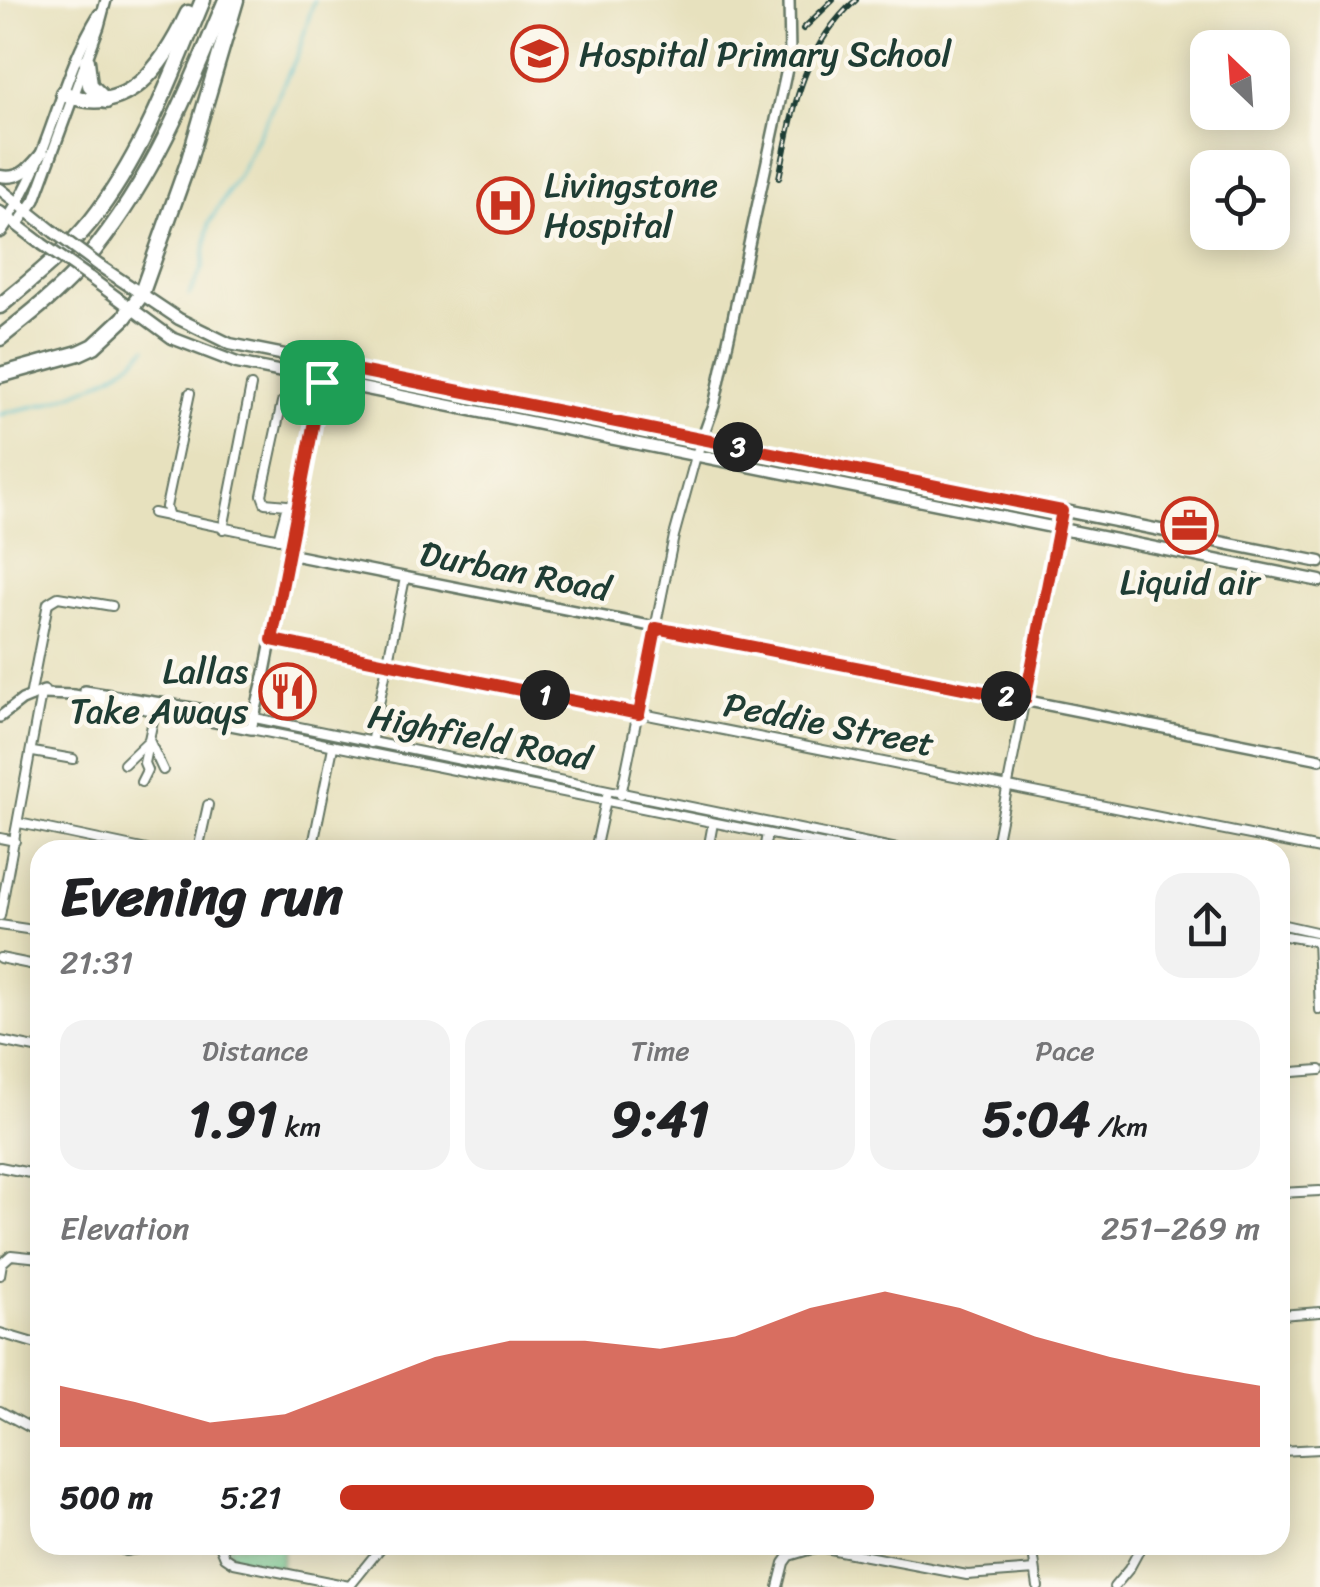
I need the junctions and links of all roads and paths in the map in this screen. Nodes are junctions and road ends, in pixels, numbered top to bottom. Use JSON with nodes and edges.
{"nodes":[{"id":1,"x":194,"y":0,"type":"edge"},
{"id":2,"x":203,"y":0,"type":"edge"},
{"id":3,"x":226,"y":0,"type":"edge"},
{"id":4,"x":236,"y":0,"type":"edge"},
{"id":5,"x":788,"y":0,"type":"edge"},
{"id":6,"x":104,"y":4,"type":"edge"},
{"id":7,"x":87,"y":61,"type":"junction"},
{"id":8,"x":68,"y":95,"type":"junction"},
{"id":9,"x":106,"y":101,"type":"junction"},
{"id":10,"x":42,"y":152,"type":"junction"},
{"id":11,"x":0,"y":176,"type":"edge"},
{"id":12,"x":0,"y":189,"type":"edge"},
{"id":13,"x":23,"y":208,"type":"junction"},
{"id":14,"x":6,"y":221,"type":"edge"},
{"id":15,"x":142,"y":295,"type":"junction"},
{"id":16,"x":0,"y":306,"type":"edge"},
{"id":17,"x":131,"y":308,"type":"junction"},
{"id":18,"x":0,"y":338,"type":"edge"},
{"id":19,"x":325,"y":364,"type":"junction"},
{"id":20,"x":0,"y":376,"type":"edge"},
{"id":21,"x":322,"y":382,"type":"junction"},
{"id":22,"x":251,"y":386,"type":"dead end"},
{"id":23,"x":190,"y":393,"type":"dead end"},
{"id":24,"x":282,"y":402,"type":"dead end"},
{"id":25,"x":703,"y":440,"type":"junction"},
{"id":26,"x":696,"y":456,"type":"junction"},
{"id":27,"x":1062,"y":511,"type":"junction"},
{"id":28,"x":153,"y":514,"type":"dead end"},
{"id":29,"x":169,"y":517,"type":"junction"},
{"id":30,"x":223,"y":529,"type":"junction"},
{"id":31,"x":1058,"y":530,"type":"junction"},
{"id":32,"x":278,"y":539,"type":"junction"},
{"id":33,"x":290,"y":542,"type":"junction"},
{"id":34,"x":288,"y":554,"type":"junction"},
{"id":35,"x":1320,"y":562,"type":"edge"},
{"id":36,"x":405,"y":578,"type":"junction"},
{"id":37,"x":1320,"y":582,"type":"edge"},
{"id":38,"x":112,"y":606,"type":"dead end"},
{"id":39,"x":656,"y":628,"type":"junction"},
{"id":40,"x":272,"y":640,"type":"junction"},
{"id":41,"x":388,"y":664,"type":"junction"},
{"id":42,"x":44,"y":693,"type":"junction"},
{"id":43,"x":30,"y":697,"type":"junction"},
{"id":44,"x":1025,"y":700,"type":"junction"},
{"id":45,"x":156,"y":711,"type":"junction"},
{"id":46,"x":639,"y":714,"type":"junction"},
{"id":47,"x":0,"y":717,"type":"edge"},
{"id":48,"x":255,"y":718,"type":"junction"},
{"id":49,"x":251,"y":730,"type":"junction"},
{"id":50,"x":149,"y":740,"type":"junction"},
{"id":51,"x":371,"y":743,"type":"junction"},
{"id":52,"x":333,"y":747,"type":"junction"},
{"id":53,"x":33,"y":752,"type":"junction"},
{"id":54,"x":74,"y":759,"type":"dead end"},
{"id":55,"x":1320,"y":759,"type":"edge"},
{"id":56,"x":124,"y":764,"type":"dead end"},
{"id":57,"x":163,"y":770,"type":"dead end"},
{"id":58,"x":142,"y":778,"type":"dead end"},
{"id":59,"x":565,"y":782,"type":"junction"},
{"id":60,"x":1008,"y":788,"type":"junction"},
{"id":61,"x":608,"y":791,"type":"junction"},
{"id":62,"x":564,"y":794,"type":"junction"},
{"id":63,"x":622,"y":794,"type":"junction"},
{"id":64,"x":604,"y":802,"type":"junction"},
{"id":65,"x":618,"y":804,"type":"junction"},
{"id":66,"x":208,"y":805,"type":"dead end"},
{"id":67,"x":19,"y":823,"type":"junction"},
{"id":68,"x":714,"y":823,"type":"junction"},
{"id":69,"x":767,"y":834,"type":"junction"},
{"id":70,"x":90,"y":837,"type":"junction"},
{"id":71,"x":0,"y":838,"type":"edge"},
{"id":72,"x":90,"y":840,"type":"edge"},
{"id":73,"x":103,"y":840,"type":"edge"},
{"id":74,"x":200,"y":840,"type":"edge"},
{"id":75,"x":314,"y":840,"type":"edge"},
{"id":76,"x":597,"y":840,"type":"edge"},
{"id":77,"x":710,"y":840,"type":"edge"},
{"id":78,"x":766,"y":840,"type":"edge"},
{"id":79,"x":791,"y":840,"type":"edge"},
{"id":80,"x":852,"y":840,"type":"edge"},
{"id":81,"x":997,"y":840,"type":"edge"},
{"id":82,"x":1270,"y":840,"type":"edge"},
{"id":83,"x":15,"y":841,"type":"junction"},
{"id":84,"x":1290,"y":844,"type":"edge"},
{"id":85,"x":1320,"y":850,"type":"edge"},
{"id":86,"x":0,"y":916,"type":"edge"},
{"id":87,"x":0,"y":925,"type":"edge"},
{"id":88,"x":1290,"y":928,"type":"edge"},
{"id":89,"x":30,"y":930,"type":"edge"},
{"id":90,"x":1290,"y":936,"type":"edge"},
{"id":91,"x":1319,"y":939,"type":"edge"},
{"id":92,"x":0,"y":958,"type":"edge"},
{"id":93,"x":30,"y":964,"type":"edge"},
{"id":94,"x":1320,"y":1010,"type":"edge"},
{"id":95,"x":0,"y":1041,"type":"edge"},
{"id":96,"x":30,"y":1047,"type":"edge"},
{"id":97,"x":1320,"y":1070,"type":"edge"},
{"id":98,"x":1290,"y":1072,"type":"edge"},
{"id":99,"x":0,"y":1167,"type":"edge"},
{"id":100,"x":30,"y":1172,"type":"edge"},
{"id":101,"x":1320,"y":1190,"type":"edge"},
{"id":102,"x":1290,"y":1192,"type":"edge"},
{"id":103,"x":30,"y":1257,"type":"edge"},
{"id":104,"x":0,"y":1275,"type":"edge"},
{"id":105,"x":1320,"y":1312,"type":"edge"},
{"id":106,"x":1290,"y":1314,"type":"edge"},
{"id":107,"x":0,"y":1333,"type":"edge"},
{"id":108,"x":30,"y":1342,"type":"edge"},
{"id":109,"x":0,"y":1411,"type":"edge"},
{"id":110,"x":30,"y":1428,"type":"edge"},
{"id":111,"x":1320,"y":1449,"type":"edge"},
{"id":112,"x":1290,"y":1450,"type":"edge"},
{"id":113,"x":225,"y":1555,"type":"edge"},
{"id":114,"x":375,"y":1555,"type":"edge"},
{"id":115,"x":792,"y":1555,"type":"edge"},
{"id":116,"x":865,"y":1555,"type":"edge"},
{"id":117,"x":1034,"y":1555,"type":"edge"},
{"id":118,"x":1137,"y":1555,"type":"edge"},
{"id":119,"x":1036,"y":1570,"type":"junction"},
{"id":120,"x":349,"y":1587,"type":"edge"},
{"id":121,"x":778,"y":1587,"type":"edge"},
{"id":122,"x":1038,"y":1587,"type":"edge"},
{"id":123,"x":1114,"y":1587,"type":"edge"}],
"edges":[{"from":1,"to":9,"type":"highway"},
{"from":2,"to":16,"type":"highway"},
{"from":3,"to":18,"type":"highway"},
{"from":4,"to":15,"type":"highway"},
{"from":5,"to":25,"type":"street"},
{"from":6,"to":7,"type":"street"},
{"from":6,"to":8,"type":"street"},
{"from":7,"to":8,"type":"street"},
{"from":7,"to":9,"type":"highway"},
{"from":8,"to":9,"type":"highway"},
{"from":8,"to":10,"type":"street"},
{"from":8,"to":13,"type":"street"},
{"from":10,"to":11,"type":"main road"},
{"from":10,"to":13,"type":"street"},
{"from":12,"to":13,"type":"main road"},
{"from":13,"to":14,"type":"street"},
{"from":13,"to":15,"type":"main road","bridge":true},
{"from":14,"to":17,"type":"main road","bridge":true},
{"from":15,"to":17,"type":"highway"},
{"from":15,"to":19,"type":"main road"},
{"from":17,"to":20,"type":"highway"},
{"from":17,"to":21,"type":"main road"},
{"from":19,"to":21,"type":"street"},
{"from":19,"to":25,"type":"main road"},
{"from":21,"to":26,"type":"main road"},
{"from":21,"to":33,"type":"street"},
{"from":22,"to":30,"type":"street"},
{"from":23,"to":29,"type":"street"},
{"from":24,"to":32,"type":"street"},
{"from":25,"to":26,"type":"street"},
{"from":25,"to":27,"type":"main road"},
{"from":26,"to":31,"type":"main road"},
{"from":26,"to":39,"type":"street"},
{"from":27,"to":31,"type":"street"},
{"from":27,"to":35,"type":"main road"},
{"from":28,"to":29,"type":"street"},
{"from":29,"to":30,"type":"street"},
{"from":30,"to":32,"type":"street"},
{"from":31,"to":37,"type":"main road"},
{"from":31,"to":44,"type":"street"},
{"from":32,"to":33,"type":"street"},
{"from":33,"to":34,"type":"street"},
{"from":34,"to":36,"type":"street","name":"Durban Road"},
{"from":34,"to":40,"type":"street"},
{"from":36,"to":39,"type":"street","name":"Durban Road"},
{"from":36,"to":41,"type":"street"},
{"from":38,"to":43,"type":"street"},
{"from":39,"to":44,"type":"street","name":"Durban Road"},
{"from":39,"to":46,"type":"street"},
{"from":40,"to":41,"type":"street","name":"Peddie Street"},
{"from":40,"to":48,"type":"street"},
{"from":41,"to":46,"type":"street","name":"Peddie Street"},
{"from":41,"to":51,"type":"street"},
{"from":42,"to":43,"type":"street"},
{"from":42,"to":45,"type":"street","name":"Highfield Road"},
{"from":42,"to":48,"type":"street","name":"Highfield Road"},
{"from":42,"to":53,"type":"street"},
{"from":43,"to":47,"type":"street"},
{"from":44,"to":55,"type":"street","name":"Durban Road"},
{"from":44,"to":60,"type":"street"},
{"from":45,"to":49,"type":"street","name":"Highfield Road"},
{"from":45,"to":50,"type":"street"},
{"from":46,"to":60,"type":"street","name":"Peddie Street"},
{"from":46,"to":63,"type":"street"},
{"from":48,"to":49,"type":"street"},
{"from":48,"to":51,"type":"street","name":"Highfield Road"},
{"from":49,"to":52,"type":"street","name":"Highfield Road"},
{"from":50,"to":56,"type":"street"},
{"from":50,"to":57,"type":"street"},
{"from":50,"to":58,"type":"street"},
{"from":51,"to":59,"type":"street","name":"Highfield Road"},
{"from":52,"to":62,"type":"street","name":"Highfield Road"},
{"from":52,"to":75,"type":"street"},
{"from":53,"to":54,"type":"street"},
{"from":53,"to":67,"type":"street"},
{"from":59,"to":61,"type":"street","name":"Highfield Road"},
{"from":59,"to":62,"type":"street"},
{"from":60,"to":81,"type":"street"},
{"from":60,"to":82,"type":"street","name":"Peddie Street"},
{"from":61,"to":63,"type":"street","name":"Highfield Road"},
{"from":61,"to":64,"type":"street"},
{"from":62,"to":64,"type":"street","name":"Highfield Road"},
{"from":63,"to":65,"type":"street"},
{"from":63,"to":80,"type":"street","name":"Highfield Road"},
{"from":64,"to":65,"type":"street","name":"Highfield Road"},
{"from":64,"to":76,"type":"street"},
{"from":65,"to":68,"type":"street","name":"Highfield Road"},
{"from":66,"to":74,"type":"street"},
{"from":67,"to":70,"type":"street"},
{"from":67,"to":83,"type":"street"},
{"from":68,"to":69,"type":"street","name":"Highfield Road"},
{"from":68,"to":77,"type":"street"},
{"from":69,"to":78,"type":"street"},
{"from":69,"to":79,"type":"street","name":"Highfield Road"},
{"from":70,"to":72,"type":"street"},
{"from":70,"to":73,"type":"street"},
{"from":71,"to":83,"type":"street"},
{"from":83,"to":86,"type":"street"},
{"from":84,"to":85,"type":"street","name":"Peddie Street"},
{"from":87,"to":89,"type":"street"},
{"from":88,"to":91,"type":"street"},
{"from":90,"to":91,"type":"street"},
{"from":91,"to":94,"type":"street"},
{"from":92,"to":93,"type":"street"},
{"from":95,"to":96,"type":"street"},
{"from":97,"to":98,"type":"street"},
{"from":99,"to":100,"type":"street"},
{"from":101,"to":102,"type":"street"},
{"from":103,"to":104,"type":"street"},
{"from":105,"to":106,"type":"street"},
{"from":107,"to":108,"type":"street"},
{"from":109,"to":110,"type":"street"},
{"from":111,"to":112,"type":"street"},
{"from":113,"to":120,"type":"street"},
{"from":114,"to":120,"type":"street"},
{"from":115,"to":121,"type":"street"},
{"from":116,"to":119,"type":"street"},
{"from":117,"to":119,"type":"street"},
{"from":118,"to":123,"type":"street"},
{"from":119,"to":122,"type":"street"}]}
